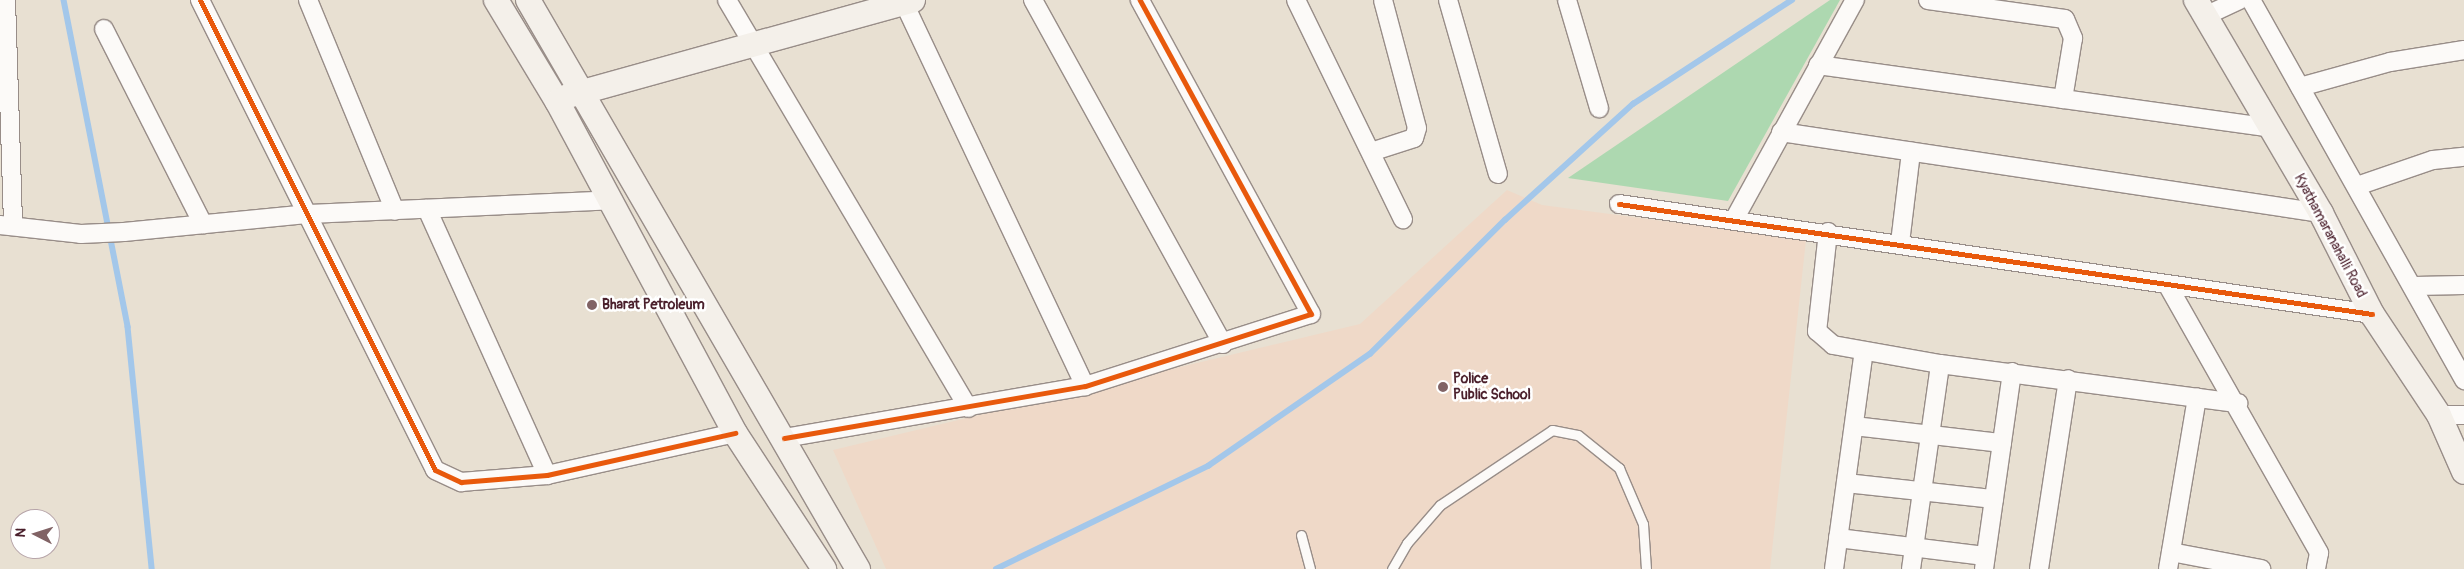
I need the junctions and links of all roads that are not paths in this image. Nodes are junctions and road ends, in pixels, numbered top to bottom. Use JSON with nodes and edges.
{"nodes":[{"id":1,"x":6,"y":0,"type":"edge"},
{"id":2,"x":200,"y":0,"type":"edge"},
{"id":3,"x":308,"y":0,"type":"edge"},
{"id":4,"x":496,"y":0,"type":"edge"},
{"id":5,"x":528,"y":0,"type":"edge"},
{"id":6,"x":728,"y":0,"type":"edge"},
{"id":7,"x":1033,"y":0,"type":"edge"},
{"id":8,"x":1140,"y":0,"type":"edge"},
{"id":9,"x":1296,"y":0,"type":"edge"},
{"id":10,"x":1383,"y":0,"type":"edge"},
{"id":11,"x":1448,"y":0,"type":"edge"},
{"id":12,"x":1567,"y":0,"type":"edge"},
{"id":13,"x":1855,"y":0,"type":"edge"},
{"id":14,"x":1928,"y":0,"type":"edge"},
{"id":15,"x":2240,"y":0,"type":"edge"},
{"id":16,"x":2251,"y":0,"type":"edge"},
{"id":17,"x":908,"y":1,"type":"edge"},
{"id":18,"x":2201,"y":8,"type":"edge"},
{"id":19,"x":104,"y":29,"type":"dead end"},
{"id":20,"x":751,"y":42,"type":"junction"},
{"id":21,"x":2464,"y":50,"type":"edge"},
{"id":22,"x":1818,"y":65,"type":"junction"},
{"id":23,"x":2300,"y":88,"type":"junction"},
{"id":24,"x":582,"y":89,"type":"junction"},
{"id":25,"x":2064,"y":99,"type":"junction"},
{"id":26,"x":557,"y":101,"type":"junction"},
{"id":27,"x":1599,"y":108,"type":"dead end"},
{"id":28,"x":2270,"y":128,"type":"junction"},
{"id":29,"x":1781,"y":132,"type":"junction"},
{"id":30,"x":1371,"y":152,"type":"junction"},
{"id":31,"x":1911,"y":152,"type":"junction"},
{"id":32,"x":2464,"y":157,"type":"edge"},
{"id":33,"x":1498,"y":174,"type":"dead end"},
{"id":34,"x":2357,"y":186,"type":"junction"},
{"id":35,"x":612,"y":200,"type":"junction"},
{"id":36,"x":1619,"y":204,"type":"dead end"},
{"id":37,"x":427,"y":209,"type":"junction"},
{"id":38,"x":395,"y":211,"type":"junction"},
{"id":39,"x":2321,"y":213,"type":"junction"},
{"id":40,"x":309,"y":214,"type":"junction"},
{"id":41,"x":1735,"y":218,"type":"junction"},
{"id":42,"x":1404,"y":219,"type":"dead end"},
{"id":43,"x":203,"y":224,"type":"junction"},
{"id":44,"x":6,"y":225,"type":"edge"},
{"id":45,"x":1828,"y":232,"type":"junction"},
{"id":46,"x":1900,"y":243,"type":"junction"},
{"id":47,"x":2167,"y":284,"type":"junction"},
{"id":48,"x":2464,"y":285,"type":"edge"},
{"id":49,"x":2415,"y":286,"type":"junction"},
{"id":50,"x":2372,"y":314,"type":"junction"},
{"id":51,"x":1223,"y":344,"type":"junction"},
{"id":52,"x":1864,"y":351,"type":"junction"},
{"id":53,"x":1940,"y":364,"type":"junction"},
{"id":54,"x":2012,"y":372,"type":"junction"},
{"id":55,"x":2068,"y":379,"type":"junction"},
{"id":56,"x":2464,"y":380,"type":"edge"},
{"id":57,"x":1085,"y":386,"type":"junction"},
{"id":58,"x":2197,"y":398,"type":"junction"},
{"id":59,"x":2238,"y":403,"type":"junction"},
{"id":60,"x":968,"y":408,"type":"junction"},
{"id":61,"x":2438,"y":415,"type":"junction"},
{"id":62,"x":2464,"y":415,"type":"edge"},
{"id":63,"x":1854,"y":426,"type":"junction"},
{"id":64,"x":734,"y":433,"type":"junction"},
{"id":65,"x":1930,"y":434,"type":"junction"},
{"id":66,"x":784,"y":438,"type":"junction"},
{"id":67,"x":2002,"y":444,"type":"junction"},
{"id":68,"x":2464,"y":472,"type":"edge"},
{"id":69,"x":547,"y":475,"type":"junction"},
{"id":70,"x":1846,"y":483,"type":"junction"},
{"id":71,"x":1922,"y":491,"type":"junction"},
{"id":72,"x":1994,"y":499,"type":"junction"},
{"id":73,"x":1301,"y":535,"type":"dead end"},
{"id":74,"x":1838,"y":538,"type":"junction"},
{"id":75,"x":1914,"y":548,"type":"junction"},
{"id":76,"x":2169,"y":561,"type":"edge"},
{"id":77,"x":1985,"y":563,"type":"edge"},
{"id":78,"x":824,"y":569,"type":"edge"},
{"id":79,"x":858,"y":569,"type":"edge"},
{"id":80,"x":1310,"y":569,"type":"edge"},
{"id":81,"x":1392,"y":569,"type":"edge"},
{"id":82,"x":1646,"y":569,"type":"edge"},
{"id":83,"x":1834,"y":569,"type":"edge"},
{"id":84,"x":1911,"y":569,"type":"edge"},
{"id":85,"x":2039,"y":569,"type":"edge"},
{"id":86,"x":2261,"y":569,"type":"edge"},
{"id":87,"x":2316,"y":569,"type":"edge"}],
"edges":[{"from":1,"to":44,"type":"street"},
{"from":2,"to":40,"type":"street"},
{"from":3,"to":38,"type":"street"},
{"from":4,"to":26,"type":"main road"},
{"from":5,"to":24,"type":"main road"},
{"from":6,"to":20,"type":"street"},
{"from":7,"to":51,"type":"street"},
{"from":8,"to":51,"type":"street"},
{"from":9,"to":30,"type":"street"},
{"from":10,"to":30,"type":"street"},
{"from":11,"to":33,"type":"street"},
{"from":12,"to":27,"type":"street"},
{"from":13,"to":22,"type":"street"},
{"from":14,"to":25,"type":"street"},
{"from":15,"to":18,"type":"street"},
{"from":16,"to":23,"type":"street"},
{"from":17,"to":20,"type":"main road"},
{"from":17,"to":57,"type":"street"},
{"from":18,"to":28,"type":"main road","name":"Kyathamaranahalli Road"},
{"from":19,"to":43,"type":"street"},
{"from":20,"to":24,"type":"main road"},
{"from":20,"to":60,"type":"street"},
{"from":21,"to":23,"type":"street"},
{"from":22,"to":25,"type":"street"},
{"from":22,"to":29,"type":"street"},
{"from":23,"to":34,"type":"street"},
{"from":24,"to":26,"type":"main road"},
{"from":24,"to":66,"type":"main road"},
{"from":25,"to":28,"type":"street"},
{"from":26,"to":35,"type":"main road"},
{"from":28,"to":39,"type":"main road","name":"Kyathamaranahalli Road"},
{"from":29,"to":31,"type":"street"},
{"from":29,"to":41,"type":"street"},
{"from":30,"to":42,"type":"street"},
{"from":31,"to":39,"type":"street"},
{"from":31,"to":46,"type":"street"},
{"from":32,"to":34,"type":"street"},
{"from":34,"to":49,"type":"street"},
{"from":35,"to":37,"type":"street"},
{"from":35,"to":64,"type":"main road"},
{"from":36,"to":41,"type":"street"},
{"from":37,"to":38,"type":"street"},
{"from":37,"to":69,"type":"street"},
{"from":38,"to":40,"type":"street"},
{"from":39,"to":50,"type":"main road","name":"Kyathamaranahalli Road"},
{"from":40,"to":43,"type":"street"},
{"from":40,"to":69,"type":"street"},
{"from":41,"to":45,"type":"street"},
{"from":43,"to":44,"type":"street"},
{"from":45,"to":46,"type":"street"},
{"from":45,"to":52,"type":"street"},
{"from":46,"to":47,"type":"street"},
{"from":47,"to":50,"type":"street"},
{"from":47,"to":59,"type":"street"},
{"from":48,"to":49,"type":"street"},
{"from":49,"to":56,"type":"street"},
{"from":50,"to":61,"type":"main road","name":"Kyathamaranahalli Road"},
{"from":51,"to":57,"type":"street"},
{"from":52,"to":53,"type":"street"},
{"from":52,"to":63,"type":"street"},
{"from":53,"to":54,"type":"street"},
{"from":53,"to":65,"type":"street"},
{"from":54,"to":55,"type":"street"},
{"from":54,"to":67,"type":"street"},
{"from":55,"to":58,"type":"street"},
{"from":55,"to":85,"type":"street"},
{"from":57,"to":60,"type":"street"},
{"from":58,"to":59,"type":"street"},
{"from":58,"to":76,"type":"street"},
{"from":59,"to":87,"type":"street"},
{"from":60,"to":66,"type":"street"},
{"from":61,"to":62,"type":"street"},
{"from":61,"to":68,"type":"main road","name":"Kyathamaranahalli Road"},
{"from":63,"to":65,"type":"street"},
{"from":63,"to":70,"type":"street"},
{"from":64,"to":69,"type":"street"},
{"from":64,"to":78,"type":"main road"},
{"from":65,"to":67,"type":"street"},
{"from":65,"to":71,"type":"street"},
{"from":66,"to":79,"type":"main road"},
{"from":67,"to":72,"type":"street"},
{"from":70,"to":71,"type":"street"},
{"from":70,"to":74,"type":"street"},
{"from":71,"to":72,"type":"street"},
{"from":71,"to":75,"type":"street"},
{"from":72,"to":77,"type":"street"},
{"from":73,"to":80,"type":"lane"},
{"from":74,"to":75,"type":"street"},
{"from":74,"to":83,"type":"street"},
{"from":75,"to":77,"type":"street"},
{"from":75,"to":84,"type":"street"},
{"from":76,"to":86,"type":"street"},
{"from":81,"to":82,"type":"lane"}]}
